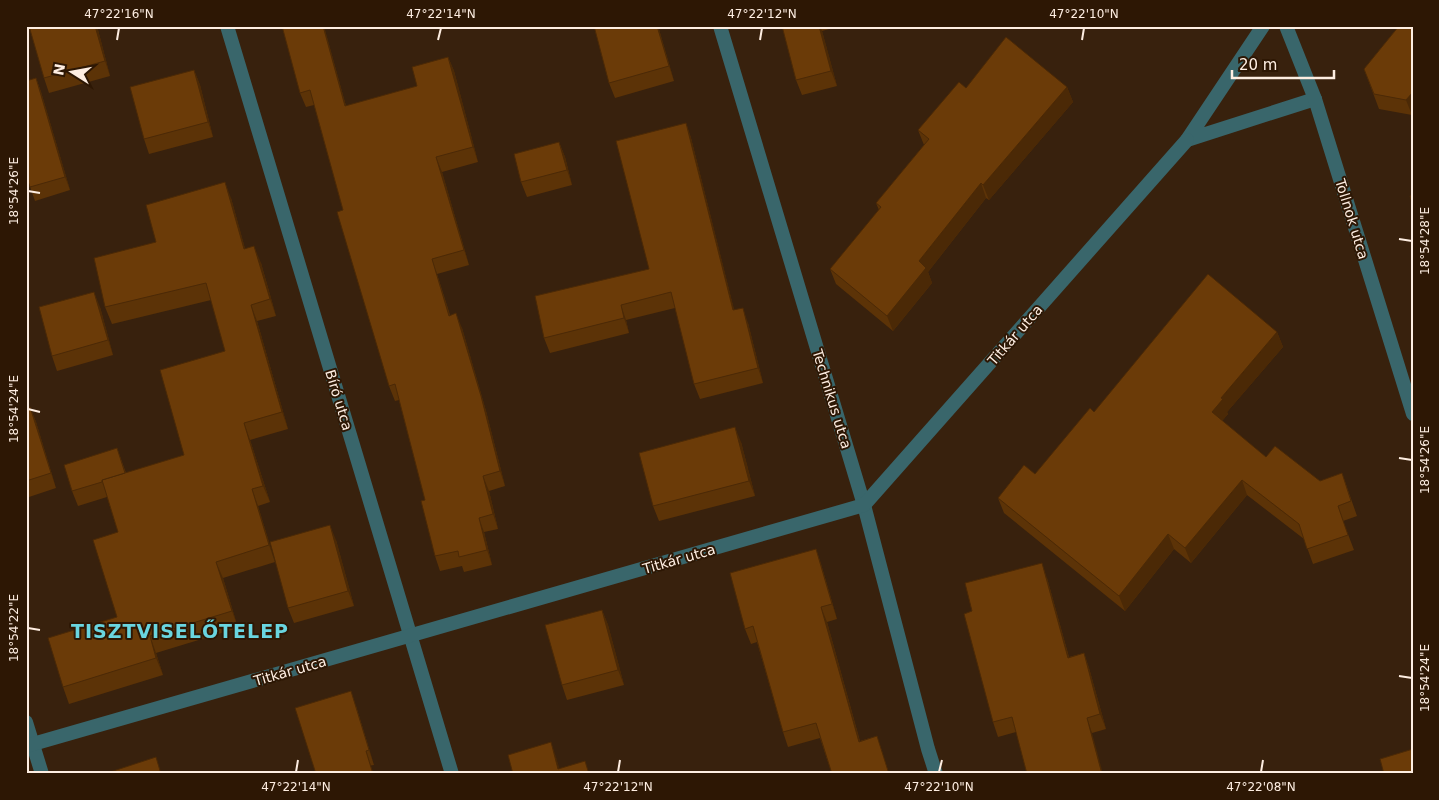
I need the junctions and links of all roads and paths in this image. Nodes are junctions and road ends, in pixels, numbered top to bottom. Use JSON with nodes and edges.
{"nodes":[{"id":1,"x":227,"y":26,"type":"edge"},
{"id":2,"x":720,"y":26,"type":"edge"},
{"id":3,"x":1263,"y":26,"type":"edge"},
{"id":4,"x":1286,"y":26,"type":"edge"},
{"id":5,"x":1314,"y":100,"type":"junction"},
{"id":6,"x":1187,"y":140,"type":"junction"},
{"id":7,"x":1413,"y":414,"type":"edge"},
{"id":8,"x":864,"y":505,"type":"junction"},
{"id":9,"x":410,"y":637,"type":"junction"},
{"id":10,"x":26,"y":722,"type":"edge"},
{"id":11,"x":30,"y":745,"type":"edge"},
{"id":12,"x":42,"y":774,"type":"edge"},
{"id":13,"x":452,"y":774,"type":"edge"},
{"id":14,"x":936,"y":774,"type":"edge"}],
"edges":[{"from":1,"to":9,"type":"street","name":"Bíró utca"},
{"from":2,"to":8,"type":"street","name":"Technikus utca"},
{"from":3,"to":6,"type":"street","name":"Titkár utca"},
{"from":4,"to":5,"type":"street","name":"Tollnok utca"},
{"from":5,"to":6,"type":"street"},
{"from":5,"to":7,"type":"street","name":"Tollnok utca"},
{"from":6,"to":8,"type":"street","name":"Titkár utca"},
{"from":8,"to":9,"type":"street","name":"Titkár utca"},
{"from":8,"to":14,"type":"street","name":"Technikus utca"},
{"from":9,"to":11,"type":"street","name":"Titkár utca"},
{"from":9,"to":13,"type":"street","name":"Bíró utca"},
{"from":10,"to":11,"type":"street"},
{"from":11,"to":12,"type":"street"}]}
